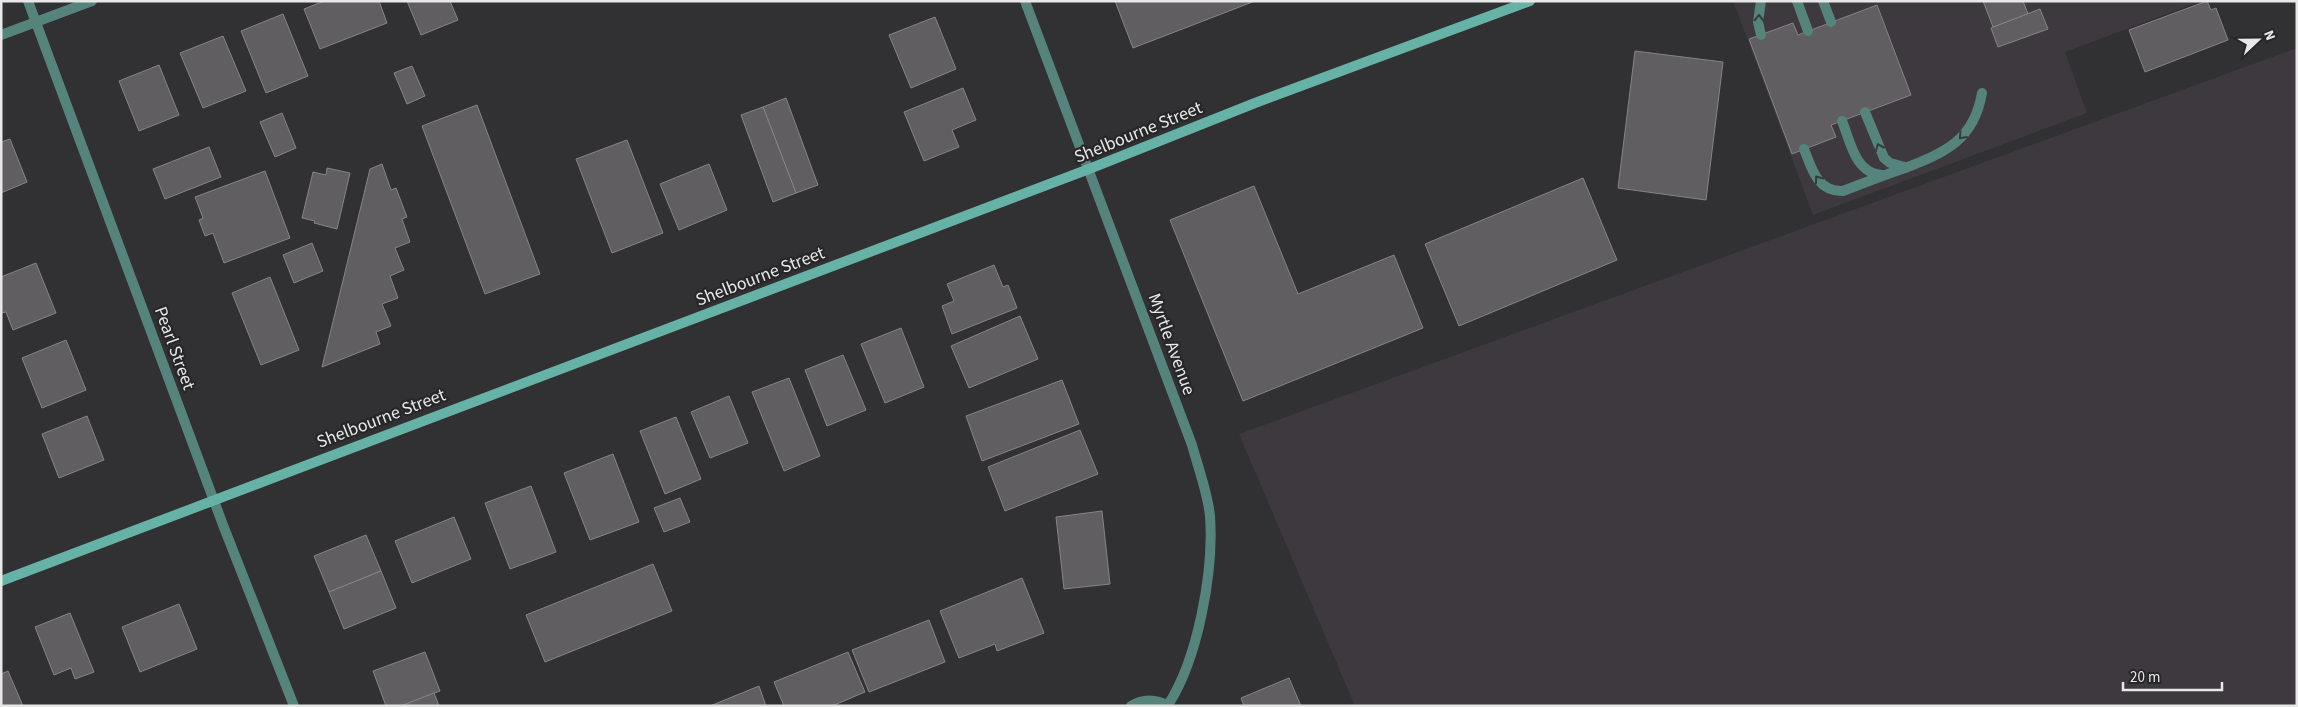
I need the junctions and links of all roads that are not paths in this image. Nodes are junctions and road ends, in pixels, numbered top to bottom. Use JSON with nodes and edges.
{"nodes":[{"id":1,"x":28,"y":1,"type":"edge"},
{"id":2,"x":92,"y":1,"type":"edge"},
{"id":3,"x":1026,"y":1,"type":"edge"},
{"id":4,"x":1530,"y":1,"type":"edge"},
{"id":5,"x":1760,"y":1,"type":"edge"},
{"id":6,"x":1796,"y":1,"type":"edge"},
{"id":7,"x":1823,"y":1,"type":"edge"},
{"id":8,"x":36,"y":22,"type":"junction"},
{"id":9,"x":1832,"y":22,"type":"dead end"},
{"id":10,"x":1808,"y":31,"type":"dead end"},
{"id":11,"x":1,"y":35,"type":"edge"},
{"id":12,"x":1761,"y":35,"type":"dead end"},
{"id":13,"x":1982,"y":93,"type":"dead end"},
{"id":14,"x":1865,"y":112,"type":"dead end"},
{"id":15,"x":1842,"y":121,"type":"dead end"},
{"id":16,"x":1804,"y":149,"type":"dead end"},
{"id":17,"x":1906,"y":167,"type":"junction"},
{"id":18,"x":1089,"y":169,"type":"junction"},
{"id":19,"x":1883,"y":176,"type":"junction"},
{"id":20,"x":214,"y":499,"type":"junction"},
{"id":21,"x":1,"y":581,"type":"edge"},
{"id":22,"x":1168,"y":705,"type":"edge"},
{"id":23,"x":294,"y":706,"type":"edge"},
{"id":24,"x":1131,"y":706,"type":"edge"}],
"edges":[{"from":1,"to":8,"type":"street","name":"Pearl Street"},
{"from":2,"to":8,"type":"street"},
{"from":3,"to":18,"type":"street","name":"Myrtle Avenue"},
{"from":4,"to":18,"type":"main road","name":"Shelbourne Street"},
{"from":12,"to":5,"type":"street","one_way":true},
{"from":6,"to":10,"type":"street"},
{"from":7,"to":9,"type":"street"},
{"from":8,"to":11,"type":"street"},
{"from":8,"to":20,"type":"street","name":"Pearl Street"},
{"from":13,"to":17,"type":"street","one_way":true},
{"from":17,"to":14,"type":"street","one_way":true},
{"from":15,"to":19,"type":"street"},
{"from":19,"to":16,"type":"street","one_way":true},
{"from":17,"to":19,"type":"street"},
{"from":18,"to":20,"type":"main road","name":"Shelbourne Street"},
{"from":18,"to":22,"type":"street","name":"Myrtle Avenue"},
{"from":20,"to":21,"type":"main road","name":"Shelbourne Street"},
{"from":20,"to":23,"type":"street","name":"Pearl Street"},
{"from":22,"to":24,"type":"street"}]}
